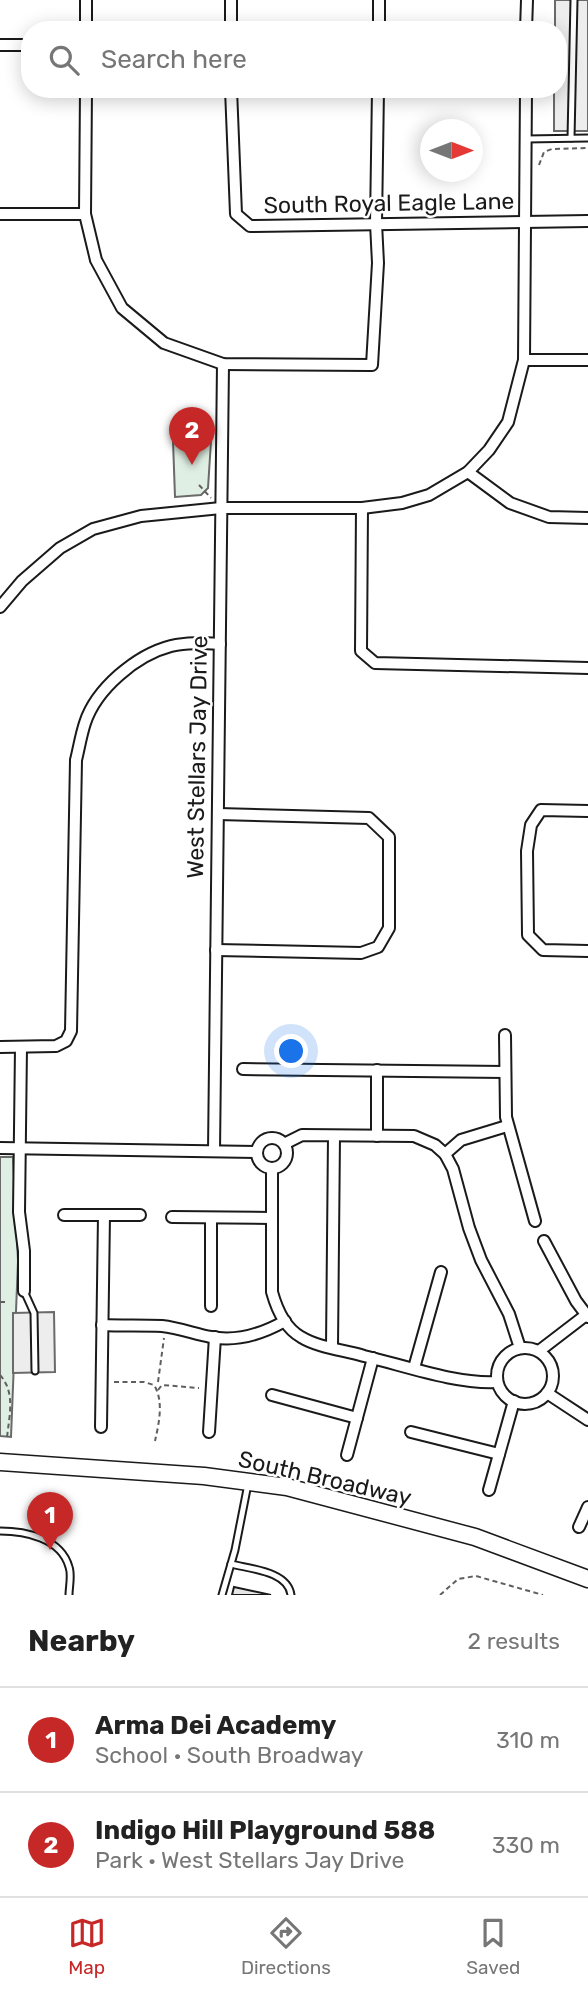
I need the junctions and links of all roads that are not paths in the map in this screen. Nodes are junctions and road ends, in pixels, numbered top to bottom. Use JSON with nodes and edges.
{"nodes":[{"id":1,"x":86,"y":0,"type":"edge"},
{"id":2,"x":231,"y":0,"type":"edge"},
{"id":3,"x":379,"y":0,"type":"edge"},
{"id":4,"x":527,"y":0,"type":"edge"},
{"id":5,"x":574,"y":0,"type":"edge"},
{"id":6,"x":86,"y":21,"type":"edge"},
{"id":7,"x":231,"y":21,"type":"edge"},
{"id":8,"x":379,"y":21,"type":"edge"},
{"id":9,"x":526,"y":21,"type":"edge"},
{"id":10,"x":0,"y":45,"type":"edge"},
{"id":11,"x":21,"y":45,"type":"edge"},
{"id":12,"x":86,"y":98,"type":"edge"},
{"id":13,"x":231,"y":98,"type":"edge"},
{"id":14,"x":378,"y":98,"type":"edge"},
{"id":15,"x":526,"y":98,"type":"edge"},
{"id":16,"x":571,"y":138,"type":"junction"},
{"id":17,"x":588,"y":138,"type":"edge"},
{"id":18,"x":526,"y":139,"type":"junction"},
{"id":19,"x":0,"y":214,"type":"edge"},
{"id":20,"x":85,"y":214,"type":"junction"},
{"id":21,"x":588,"y":221,"type":"edge"},
{"id":22,"x":526,"y":222,"type":"junction"},
{"id":23,"x":376,"y":223,"type":"junction"},
{"id":24,"x":524,"y":360,"type":"junction"},
{"id":25,"x":588,"y":360,"type":"edge"},
{"id":26,"x":223,"y":364,"type":"junction"},
{"id":27,"x":468,"y":472,"type":"junction"},
{"id":28,"x":221,"y":508,"type":"junction"},
{"id":29,"x":362,"y":508,"type":"junction"},
{"id":30,"x":588,"y":518,"type":"edge"},
{"id":31,"x":0,"y":607,"type":"edge"},
{"id":32,"x":219,"y":644,"type":"junction"},
{"id":33,"x":588,"y":668,"type":"edge"},
{"id":34,"x":588,"y":811,"type":"edge"},
{"id":35,"x":218,"y":814,"type":"junction"},
{"id":36,"x":216,"y":950,"type":"junction"},
{"id":37,"x":588,"y":951,"type":"edge"},
{"id":38,"x":505,"y":1035,"type":"dead end"},
{"id":39,"x":0,"y":1047,"type":"edge"},
{"id":40,"x":21,"y":1047,"type":"junction"},
{"id":41,"x":243,"y":1069,"type":"dead end"},
{"id":42,"x":377,"y":1070,"type":"junction"},
{"id":43,"x":505,"y":1072,"type":"junction"},
{"id":44,"x":507,"y":1126,"type":"junction"},
{"id":45,"x":334,"y":1136,"type":"junction"},
{"id":46,"x":377,"y":1136,"type":"junction"},
{"id":47,"x":284,"y":1144,"type":"junction"},
{"id":48,"x":0,"y":1148,"type":"edge"},
{"id":49,"x":20,"y":1149,"type":"junction"},
{"id":50,"x":214,"y":1151,"type":"junction"},
{"id":51,"x":257,"y":1152,"type":"junction"},
{"id":52,"x":445,"y":1154,"type":"junction"},
{"id":53,"x":271,"y":1168,"type":"junction"},
{"id":54,"x":64,"y":1215,"type":"dead end"},
{"id":55,"x":104,"y":1215,"type":"junction"},
{"id":56,"x":140,"y":1215,"type":"dead end"},
{"id":57,"x":172,"y":1217,"type":"dead end"},
{"id":58,"x":211,"y":1218,"type":"junction"},
{"id":59,"x":272,"y":1218,"type":"junction"},
{"id":60,"x":535,"y":1221,"type":"dead end"},
{"id":61,"x":544,"y":1241,"type":"dead end"},
{"id":62,"x":441,"y":1272,"type":"dead end"},
{"id":63,"x":24,"y":1291,"type":"joint"},
{"id":64,"x":211,"y":1306,"type":"dead end"},
{"id":65,"x":587,"y":1316,"type":"edge"},
{"id":66,"x":285,"y":1321,"type":"junction"},
{"id":67,"x":102,"y":1325,"type":"junction"},
{"id":68,"x":215,"y":1337,"type":"junction"},
{"id":69,"x":332,"y":1348,"type":"junction"},
{"id":70,"x":520,"y":1348,"type":"junction"},
{"id":71,"x":538,"y":1351,"type":"junction"},
{"id":72,"x":373,"y":1358,"type":"junction"},
{"id":73,"x":414,"y":1368,"type":"junction"},
{"id":74,"x":35,"y":1371,"type":"dead end"},
{"id":75,"x":498,"y":1382,"type":"junction"},
{"id":76,"x":547,"y":1393,"type":"junction"},
{"id":77,"x":272,"y":1395,"type":"dead end"},
{"id":78,"x":514,"y":1401,"type":"junction"},
{"id":79,"x":357,"y":1418,"type":"junction"},
{"id":80,"x":588,"y":1420,"type":"edge"},
{"id":81,"x":101,"y":1427,"type":"dead end"},
{"id":82,"x":209,"y":1432,"type":"dead end"},
{"id":83,"x":411,"y":1432,"type":"dead end"},
{"id":84,"x":499,"y":1454,"type":"junction"},
{"id":85,"x":347,"y":1455,"type":"dead end"},
{"id":86,"x":0,"y":1462,"type":"edge"},
{"id":87,"x":249,"y":1481,"type":"junction"},
{"id":88,"x":489,"y":1490,"type":"dead end"},
{"id":89,"x":588,"y":1507,"type":"edge"},
{"id":90,"x":579,"y":1527,"type":"dead end"},
{"id":91,"x":0,"y":1531,"type":"edge"},
{"id":92,"x":231,"y":1564,"type":"junction"},
{"id":93,"x":588,"y":1579,"type":"edge"},
{"id":94,"x":69,"y":1595,"type":"edge"},
{"id":95,"x":222,"y":1595,"type":"edge"},
{"id":96,"x":291,"y":1595,"type":"edge"}],
"edges":[{"from":1,"to":6,"type":"street"},
{"from":2,"to":7,"type":"street"},
{"from":3,"to":8,"type":"street"},
{"from":4,"to":9,"type":"street"},
{"from":5,"to":16,"type":"lane"},
{"from":10,"to":11,"type":"street"},
{"from":12,"to":20,"type":"street"},
{"from":13,"to":23,"type":"street","name":"South Royal Eagle Lane"},
{"from":14,"to":23,"type":"street"},
{"from":15,"to":18,"type":"street"},
{"from":16,"to":17,"type":"lane"},
{"from":16,"to":18,"type":"lane"},
{"from":18,"to":22,"type":"street"},
{"from":19,"to":20,"type":"street"},
{"from":20,"to":26,"type":"street"},
{"from":21,"to":22,"type":"street","name":"South Royal Eagle Lane"},
{"from":22,"to":23,"type":"street","name":"South Royal Eagle Lane"},
{"from":22,"to":24,"type":"street"},
{"from":23,"to":26,"type":"street"},
{"from":24,"to":25,"type":"street"},
{"from":24,"to":27,"type":"street"},
{"from":26,"to":28,"type":"street","name":"West Stellars Jay Drive"},
{"from":27,"to":29,"type":"street"},
{"from":27,"to":30,"type":"street"},
{"from":28,"to":29,"type":"street"},
{"from":28,"to":31,"type":"street"},
{"from":28,"to":32,"type":"street","name":"West Stellars Jay Drive"},
{"from":29,"to":33,"type":"street"},
{"from":32,"to":35,"type":"street","name":"West Stellars Jay Drive"},
{"from":32,"to":40,"type":"street"},
{"from":34,"to":37,"type":"street"},
{"from":35,"to":36,"type":"street","name":"West Stellars Jay Drive"},
{"from":35,"to":36,"type":"street"},
{"from":36,"to":50,"type":"street","name":"West Stellars Jay Drive"},
{"from":38,"to":43,"type":"street"},
{"from":39,"to":40,"type":"street"},
{"from":40,"to":49,"type":"street"},
{"from":41,"to":42,"type":"street"},
{"from":42,"to":43,"type":"street"},
{"from":42,"to":46,"type":"street"},
{"from":43,"to":44,"type":"street"},
{"from":44,"to":52,"type":"street"},
{"from":44,"to":60,"type":"street"},
{"from":45,"to":46,"type":"street"},
{"from":45,"to":47,"type":"street"},
{"from":45,"to":69,"type":"street"},
{"from":46,"to":52,"type":"street"},
{"from":47,"to":51,"type":"street"},
{"from":47,"to":53,"type":"street"},
{"from":48,"to":49,"type":"street"},
{"from":49,"to":50,"type":"street"},
{"from":49,"to":63,"type":"street"},
{"from":50,"to":51,"type":"street"},
{"from":51,"to":53,"type":"street"},
{"from":52,"to":70,"type":"street"},
{"from":53,"to":59,"type":"street"},
{"from":54,"to":55,"type":"street"},
{"from":55,"to":56,"type":"street"},
{"from":55,"to":67,"type":"street"},
{"from":57,"to":58,"type":"street"},
{"from":58,"to":59,"type":"street"},
{"from":58,"to":64,"type":"street"},
{"from":59,"to":66,"type":"street"},
{"from":61,"to":65,"type":"street"},
{"from":62,"to":73,"type":"street"},
{"from":63,"to":74,"type":"lane"},
{"from":65,"to":71,"type":"street"},
{"from":66,"to":68,"type":"street"},
{"from":66,"to":69,"type":"street"},
{"from":67,"to":68,"type":"street"},
{"from":67,"to":81,"type":"street"},
{"from":68,"to":82,"type":"street"},
{"from":69,"to":72,"type":"street"},
{"from":70,"to":71,"type":"street"},
{"from":70,"to":75,"type":"street"},
{"from":71,"to":76,"type":"street"},
{"from":72,"to":73,"type":"street"},
{"from":72,"to":79,"type":"street"},
{"from":73,"to":75,"type":"street"},
{"from":75,"to":78,"type":"street"},
{"from":76,"to":78,"type":"street"},
{"from":76,"to":80,"type":"street"},
{"from":77,"to":79,"type":"street"},
{"from":78,"to":84,"type":"street"},
{"from":79,"to":85,"type":"street"},
{"from":83,"to":84,"type":"street"},
{"from":84,"to":88,"type":"street"},
{"from":86,"to":87,"type":"main road","name":"South Broadway"},
{"from":87,"to":92,"type":"lane"},
{"from":87,"to":93,"type":"main road","name":"South Broadway"},
{"from":89,"to":90,"type":"street"},
{"from":91,"to":94,"type":"lane"},
{"from":92,"to":95,"type":"lane"},
{"from":92,"to":96,"type":"lane"}]}
